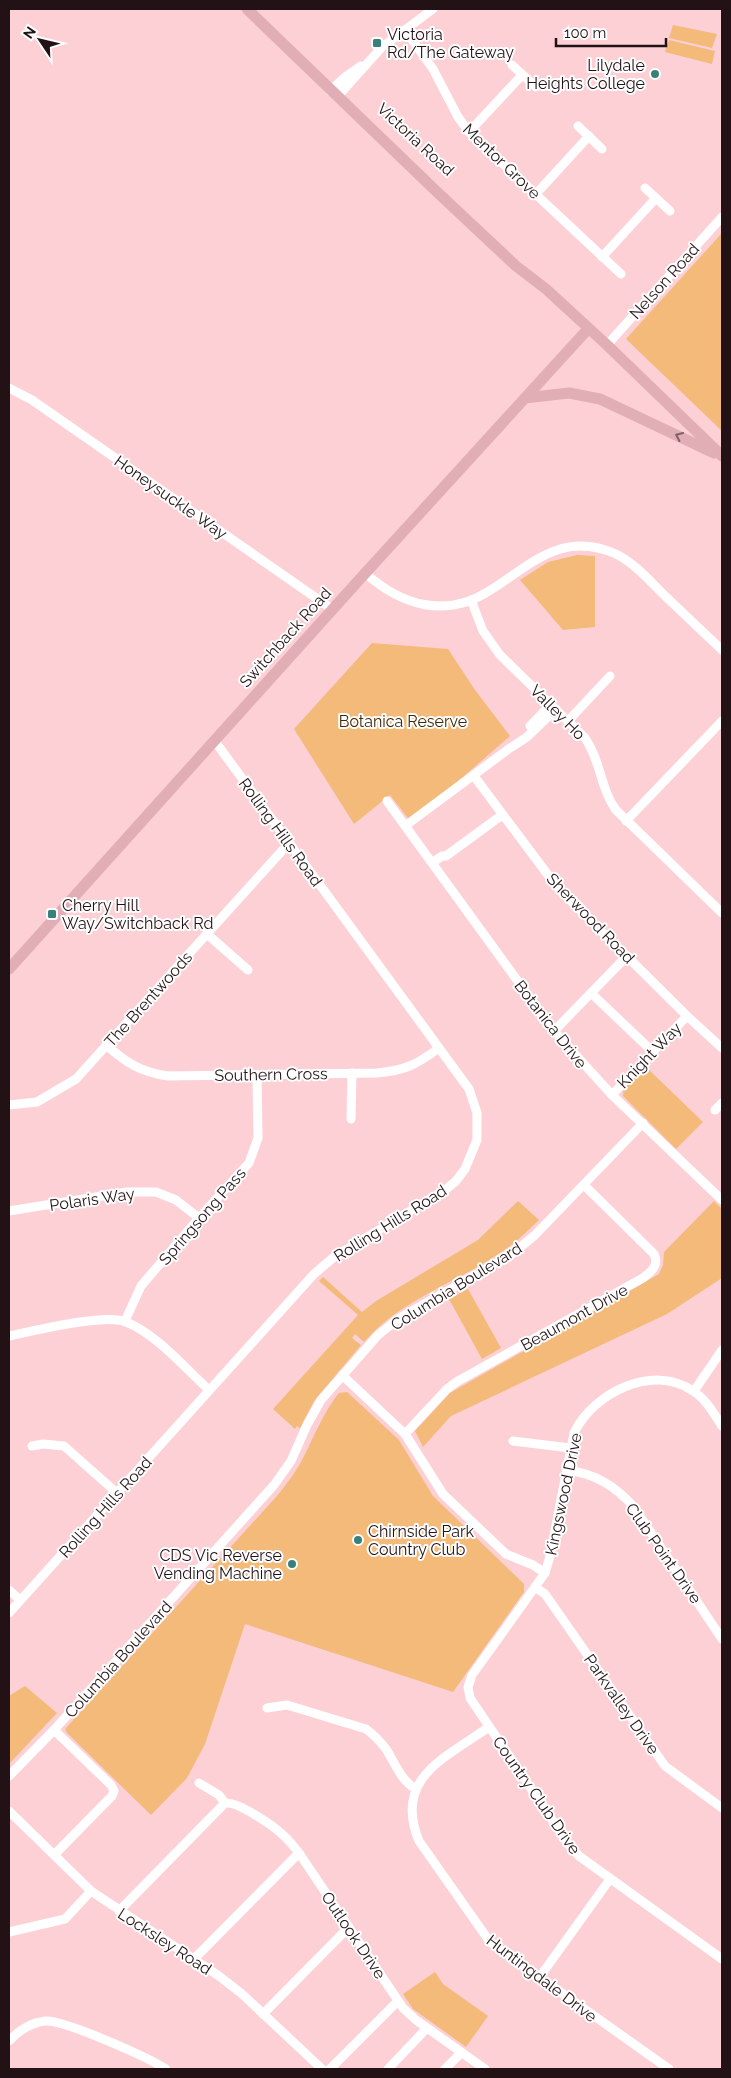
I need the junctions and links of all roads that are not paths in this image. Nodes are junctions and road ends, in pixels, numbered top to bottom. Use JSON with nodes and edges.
{"nodes":[{"id":1,"x":247,"y":9,"type":"edge"},
{"id":2,"x":433,"y":9,"type":"edge"},
{"id":3,"x":405,"y":30,"type":"junction"},
{"id":4,"x":512,"y":65,"type":"dead end"},
{"id":5,"x":522,"y":75,"type":"junction"},
{"id":6,"x":536,"y":87,"type":"dead end"},
{"id":7,"x":336,"y":91,"type":"junction"},
{"id":8,"x":578,"y":126,"type":"dead end"},
{"id":9,"x":469,"y":132,"type":"junction"},
{"id":10,"x":589,"y":136,"type":"junction"},
{"id":11,"x":602,"y":149,"type":"dead end"},
{"id":12,"x":645,"y":188,"type":"dead end"},
{"id":13,"x":535,"y":195,"type":"junction"},
{"id":14,"x":656,"y":198,"type":"junction"},
{"id":15,"x":670,"y":211,"type":"dead end"},
{"id":16,"x":722,"y":217,"type":"edge"},
{"id":17,"x":602,"y":257,"type":"junction"},
{"id":18,"x":621,"y":274,"type":"dead end"},
{"id":19,"x":588,"y":329,"type":"junction"},
{"id":20,"x":607,"y":345,"type":"junction"},
{"id":21,"x":9,"y":388,"type":"edge"},
{"id":22,"x":525,"y":398,"type":"junction"},
{"id":23,"x":722,"y":457,"type":"edge"},
{"id":24,"x":365,"y":573,"type":"junction"},
{"id":25,"x":471,"y":600,"type":"junction"},
{"id":26,"x":332,"y":609,"type":"junction"},
{"id":27,"x":722,"y":650,"type":"edge"},
{"id":28,"x":610,"y":676,"type":"dead end"},
{"id":29,"x":553,"y":707,"type":"junction"},
{"id":30,"x":568,"y":721,"type":"junction"},
{"id":31,"x":722,"y":722,"type":"edge"},
{"id":32,"x":214,"y":740,"type":"junction"},
{"id":33,"x":474,"y":776,"type":"junction"},
{"id":34,"x":387,"y":801,"type":"dead end"},
{"id":35,"x":502,"y":815,"type":"junction"},
{"id":36,"x":626,"y":821,"type":"junction"},
{"id":37,"x":405,"y":826,"type":"junction"},
{"id":38,"x":290,"y":843,"type":"junction"},
{"id":39,"x":432,"y":863,"type":"junction"},
{"id":40,"x":722,"y":912,"type":"edge"},
{"id":41,"x":207,"y":934,"type":"junction"},
{"id":42,"x":627,"y":956,"type":"junction"},
{"id":43,"x":9,"y":969,"type":"edge"},
{"id":44,"x":248,"y":970,"type":"dead end"},
{"id":45,"x":591,"y":993,"type":"junction"},
{"id":46,"x":687,"y":1016,"type":"junction"},
{"id":47,"x":554,"y":1032,"type":"junction"},
{"id":48,"x":106,"y":1045,"type":"junction"},
{"id":49,"x":439,"y":1048,"type":"junction"},
{"id":50,"x":722,"y":1048,"type":"edge"},
{"id":51,"x":653,"y":1052,"type":"junction"},
{"id":52,"x":352,"y":1073,"type":"junction"},
{"id":53,"x":256,"y":1075,"type":"junction"},
{"id":54,"x":612,"y":1095,"type":"junction"},
{"id":55,"x":722,"y":1102,"type":"edge"},
{"id":56,"x":9,"y":1105,"type":"edge"},
{"id":57,"x":715,"y":1110,"type":"dead end"},
{"id":58,"x":351,"y":1118,"type":"dead end"},
{"id":59,"x":643,"y":1123,"type":"junction"},
{"id":60,"x":584,"y":1185,"type":"junction"},
{"id":61,"x":722,"y":1200,"type":"edge"},
{"id":62,"x":9,"y":1211,"type":"edge"},
{"id":63,"x":198,"y":1218,"type":"junction"},
{"id":64,"x":125,"y":1321,"type":"junction"},
{"id":65,"x":9,"y":1336,"type":"edge"},
{"id":66,"x":722,"y":1350,"type":"edge"},
{"id":67,"x":342,"y":1375,"type":"junction"},
{"id":68,"x":209,"y":1390,"type":"junction"},
{"id":69,"x":694,"y":1391,"type":"junction"},
{"id":70,"x":722,"y":1426,"type":"edge"},
{"id":71,"x":405,"y":1434,"type":"junction"},
{"id":72,"x":513,"y":1441,"type":"dead end"},
{"id":73,"x":32,"y":1446,"type":"dead end"},
{"id":74,"x":570,"y":1448,"type":"junction"},
{"id":75,"x":567,"y":1470,"type":"junction"},
{"id":76,"x":117,"y":1493,"type":"junction"},
{"id":77,"x":545,"y":1573,"type":"junction"},
{"id":78,"x":535,"y":1587,"type":"junction"},
{"id":79,"x":9,"y":1590,"type":"edge"},
{"id":80,"x":20,"y":1600,"type":"junction"},
{"id":81,"x":9,"y":1613,"type":"edge"},
{"id":82,"x":722,"y":1639,"type":"edge"},
{"id":83,"x":468,"y":1687,"type":"joint"},
{"id":84,"x":267,"y":1708,"type":"dead end"},
{"id":85,"x":489,"y":1727,"type":"junction"},
{"id":86,"x":54,"y":1730,"type":"junction"},
{"id":87,"x":9,"y":1776,"type":"edge"},
{"id":88,"x":199,"y":1783,"type":"dead end"},
{"id":89,"x":416,"y":1789,"type":"junction"},
{"id":90,"x":224,"y":1803,"type":"junction"},
{"id":91,"x":722,"y":1808,"type":"edge"},
{"id":92,"x":9,"y":1811,"type":"edge"},
{"id":93,"x":299,"y":1853,"type":"junction"},
{"id":94,"x":54,"y":1855,"type":"junction"},
{"id":95,"x":610,"y":1879,"type":"junction"},
{"id":96,"x":91,"y":1891,"type":"junction"},
{"id":97,"x":119,"y":1911,"type":"junction"},
{"id":98,"x":349,"y":1927,"type":"junction"},
{"id":99,"x":9,"y":1932,"type":"edge"},
{"id":100,"x":194,"y":1959,"type":"junction"},
{"id":101,"x":722,"y":1959,"type":"edge"},
{"id":102,"x":539,"y":1978,"type":"junction"},
{"id":103,"x":398,"y":2001,"type":"junction"},
{"id":104,"x":263,"y":2014,"type":"junction"},
{"id":105,"x":427,"y":2028,"type":"junction"},
{"id":106,"x":9,"y":2041,"type":"edge"},
{"id":107,"x":461,"y":2053,"type":"junction"},
{"id":108,"x":166,"y":2069,"type":"edge"},
{"id":109,"x":322,"y":2069,"type":"edge"},
{"id":110,"x":330,"y":2069,"type":"edge"},
{"id":111,"x":388,"y":2069,"type":"edge"},
{"id":112,"x":445,"y":2069,"type":"edge"},
{"id":113,"x":485,"y":2069,"type":"edge"},
{"id":114,"x":669,"y":2069,"type":"edge"}],
"edges":[{"from":1,"to":7,"type":"main road","name":"Victoria Road"},
{"from":2,"to":3,"type":"street"},
{"from":3,"to":7,"type":"street"},
{"from":3,"to":9,"type":"street","name":"Mentor Grove"},
{"from":4,"to":5,"type":"street"},
{"from":5,"to":6,"type":"street"},
{"from":5,"to":9,"type":"street"},
{"from":7,"to":19,"type":"main road","name":"Victoria Road"},
{"from":8,"to":10,"type":"street"},
{"from":9,"to":13,"type":"street","name":"Mentor Grove"},
{"from":10,"to":11,"type":"street"},
{"from":10,"to":13,"type":"street"},
{"from":12,"to":14,"type":"street"},
{"from":13,"to":17,"type":"street","name":"Mentor Grove"},
{"from":14,"to":15,"type":"street"},
{"from":14,"to":17,"type":"street"},
{"from":16,"to":20,"type":"street","name":"Nelson Road"},
{"from":17,"to":18,"type":"street","name":"Mentor Grove"},
{"from":19,"to":20,"type":"main road","name":"Victoria Road"},
{"from":19,"to":22,"type":"main road","name":"Switchback Road"},
{"from":20,"to":23,"type":"main road","name":"Victoria Road"},
{"from":21,"to":26,"type":"street","name":"Honeysuckle Way"},
{"from":23,"to":22,"type":"main road","one_way":true},
{"from":22,"to":24,"type":"main road","name":"Switchback Road"},
{"from":24,"to":25,"type":"street"},
{"from":24,"to":26,"type":"main road","name":"Switchback Road"},
{"from":25,"to":27,"type":"street"},
{"from":25,"to":29,"type":"street","name":"Valley Ho"},
{"from":26,"to":32,"type":"main road","name":"Switchback Road"},
{"from":28,"to":30,"type":"street"},
{"from":29,"to":30,"type":"street","name":"Valley Ho"},
{"from":29,"to":33,"type":"street"},
{"from":30,"to":36,"type":"street","name":"Valley Ho"},
{"from":31,"to":36,"type":"street"},
{"from":32,"to":38,"type":"street","name":"Rolling Hills Road"},
{"from":32,"to":43,"type":"main road","name":"Switchback Road"},
{"from":33,"to":35,"type":"street","name":"Sherwood Road"},
{"from":33,"to":37,"type":"street"},
{"from":34,"to":37,"type":"street","name":"Botanica Drive"},
{"from":35,"to":39,"type":"street"},
{"from":35,"to":42,"type":"street","name":"Sherwood Road"},
{"from":36,"to":40,"type":"street","name":"Valley Ho"},
{"from":37,"to":39,"type":"street","name":"Botanica Drive"},
{"from":38,"to":41,"type":"street","name":"The Brentwoods"},
{"from":38,"to":49,"type":"street","name":"Rolling Hills Road"},
{"from":39,"to":47,"type":"street","name":"Botanica Drive"},
{"from":41,"to":44,"type":"street"},
{"from":41,"to":48,"type":"street","name":"The Brentwoods"},
{"from":42,"to":45,"type":"street"},
{"from":42,"to":46,"type":"street","name":"Sherwood Road"},
{"from":45,"to":47,"type":"street"},
{"from":45,"to":51,"type":"street"},
{"from":46,"to":50,"type":"street","name":"Sherwood Road"},
{"from":46,"to":51,"type":"street","name":"Knight Way"},
{"from":47,"to":54,"type":"street","name":"Botanica Drive"},
{"from":48,"to":53,"type":"street","name":"Southern Cross"},
{"from":48,"to":56,"type":"street","name":"The Brentwoods"},
{"from":49,"to":52,"type":"street","name":"Southern Cross"},
{"from":49,"to":68,"type":"street","name":"Rolling Hills Road"},
{"from":51,"to":54,"type":"street","name":"Knight Way"},
{"from":52,"to":53,"type":"street","name":"Southern Cross"},
{"from":52,"to":58,"type":"street"},
{"from":53,"to":63,"type":"street","name":"Springsong Pass"},
{"from":54,"to":59,"type":"street","name":"Botanica Drive"},
{"from":55,"to":57,"type":"street"},
{"from":59,"to":60,"type":"street","name":"Columbia Boulevard"},
{"from":59,"to":61,"type":"street","name":"Botanica Drive"},
{"from":60,"to":67,"type":"street","name":"Columbia Boulevard"},
{"from":60,"to":71,"type":"street","name":"Beaumont Drive"},
{"from":62,"to":63,"type":"street","name":"Polaris Way"},
{"from":63,"to":64,"type":"street","name":"Springsong Pass"},
{"from":64,"to":65,"type":"street"},
{"from":64,"to":68,"type":"street"},
{"from":66,"to":69,"type":"street"},
{"from":67,"to":71,"type":"street"},
{"from":67,"to":86,"type":"street","name":"Columbia Boulevard"},
{"from":68,"to":76,"type":"street","name":"Rolling Hills Road"},
{"from":69,"to":70,"type":"street","name":"Kingswood Drive"},
{"from":69,"to":74,"type":"street","name":"Kingswood Drive"},
{"from":71,"to":77,"type":"street"},
{"from":72,"to":74,"type":"street"},
{"from":73,"to":76,"type":"street"},
{"from":74,"to":75,"type":"street","name":"Kingswood Drive"},
{"from":75,"to":77,"type":"street","name":"Kingswood Drive"},
{"from":75,"to":82,"type":"street","name":"Club Point Drive"},
{"from":76,"to":80,"type":"street","name":"Rolling Hills Road"},
{"from":77,"to":78,"type":"street","name":"Kingswood Drive"},
{"from":78,"to":83,"type":"street","name":"Kingswood Drive"},
{"from":78,"to":91,"type":"street","name":"Parkvalley Drive"},
{"from":79,"to":80,"type":"street"},
{"from":80,"to":81,"type":"street","name":"Rolling Hills Road"},
{"from":83,"to":85,"type":"street","name":"Country Club Drive"},
{"from":84,"to":89,"type":"street"},
{"from":85,"to":89,"type":"street","name":"Huntingdale Drive"},
{"from":85,"to":95,"type":"street","name":"Country Club Drive"},
{"from":86,"to":87,"type":"street","name":"Columbia Boulevard"},
{"from":86,"to":94,"type":"street"},
{"from":88,"to":90,"type":"street","name":"Outlook Drive"},
{"from":89,"to":102,"type":"street","name":"Huntingdale Drive"},
{"from":90,"to":93,"type":"street","name":"Outlook Drive"},
{"from":90,"to":97,"type":"street"},
{"from":92,"to":94,"type":"street","name":"Locksley Road"},
{"from":93,"to":98,"type":"street","name":"Outlook Drive"},
{"from":93,"to":100,"type":"street"},
{"from":94,"to":96,"type":"street","name":"Locksley Road"},
{"from":95,"to":101,"type":"street","name":"Country Club Drive"},
{"from":95,"to":102,"type":"street"},
{"from":96,"to":97,"type":"street","name":"Locksley Road"},
{"from":96,"to":99,"type":"street"},
{"from":97,"to":100,"type":"street","name":"Locksley Road"},
{"from":98,"to":103,"type":"street","name":"Outlook Drive"},
{"from":98,"to":104,"type":"street"},
{"from":100,"to":104,"type":"street","name":"Locksley Road"},
{"from":102,"to":114,"type":"street","name":"Huntingdale Drive"},
{"from":103,"to":105,"type":"street","name":"Outlook Drive"},
{"from":103,"to":110,"type":"street"},
{"from":104,"to":109,"type":"street","name":"Locksley Road"},
{"from":105,"to":107,"type":"street","name":"Outlook Drive"},
{"from":105,"to":111,"type":"street"},
{"from":106,"to":108,"type":"street"},
{"from":107,"to":112,"type":"street"},
{"from":107,"to":113,"type":"street","name":"Outlook Drive"}]}
